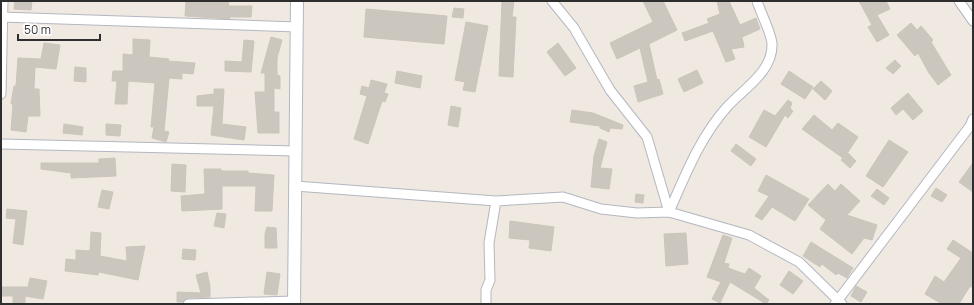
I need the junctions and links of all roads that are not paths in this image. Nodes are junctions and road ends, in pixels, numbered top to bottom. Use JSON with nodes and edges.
{"nodes":[{"id":1,"x":3,"y":1,"type":"edge"},
{"id":2,"x":297,"y":1,"type":"edge"},
{"id":3,"x":552,"y":1,"type":"edge"},
{"id":4,"x":757,"y":1,"type":"edge"},
{"id":5,"x":959,"y":1,"type":"edge"},
{"id":6,"x":2,"y":17,"type":"edge"},
{"id":7,"x":973,"y":21,"type":"edge"},
{"id":8,"x":297,"y":27,"type":"junction"},
{"id":9,"x":1,"y":94,"type":"edge"},
{"id":10,"x":973,"y":119,"type":"edge"},
{"id":11,"x":1,"y":144,"type":"edge"},
{"id":12,"x":296,"y":151,"type":"junction"},
{"id":13,"x":295,"y":186,"type":"junction"},
{"id":14,"x":496,"y":201,"type":"junction"},
{"id":15,"x":668,"y":212,"type":"junction"},
{"id":16,"x":294,"y":302,"type":"edge"},
{"id":17,"x":838,"y":303,"type":"edge"},
{"id":18,"x":188,"y":304,"type":"edge"},
{"id":19,"x":486,"y":304,"type":"edge"}],
"edges":[{"from":1,"to":6,"type":"street"},
{"from":2,"to":8,"type":"main road"},
{"from":3,"to":15,"type":"street"},
{"from":4,"to":15,"type":"street"},
{"from":5,"to":7,"type":"street"},
{"from":6,"to":8,"type":"street"},
{"from":6,"to":9,"type":"street"},
{"from":8,"to":12,"type":"main road"},
{"from":10,"to":17,"type":"street"},
{"from":11,"to":12,"type":"street"},
{"from":12,"to":13,"type":"main road"},
{"from":13,"to":14,"type":"street"},
{"from":13,"to":16,"type":"main road"},
{"from":14,"to":15,"type":"street"},
{"from":14,"to":19,"type":"street"},
{"from":15,"to":17,"type":"street"},
{"from":16,"to":18,"type":"street"}]}
